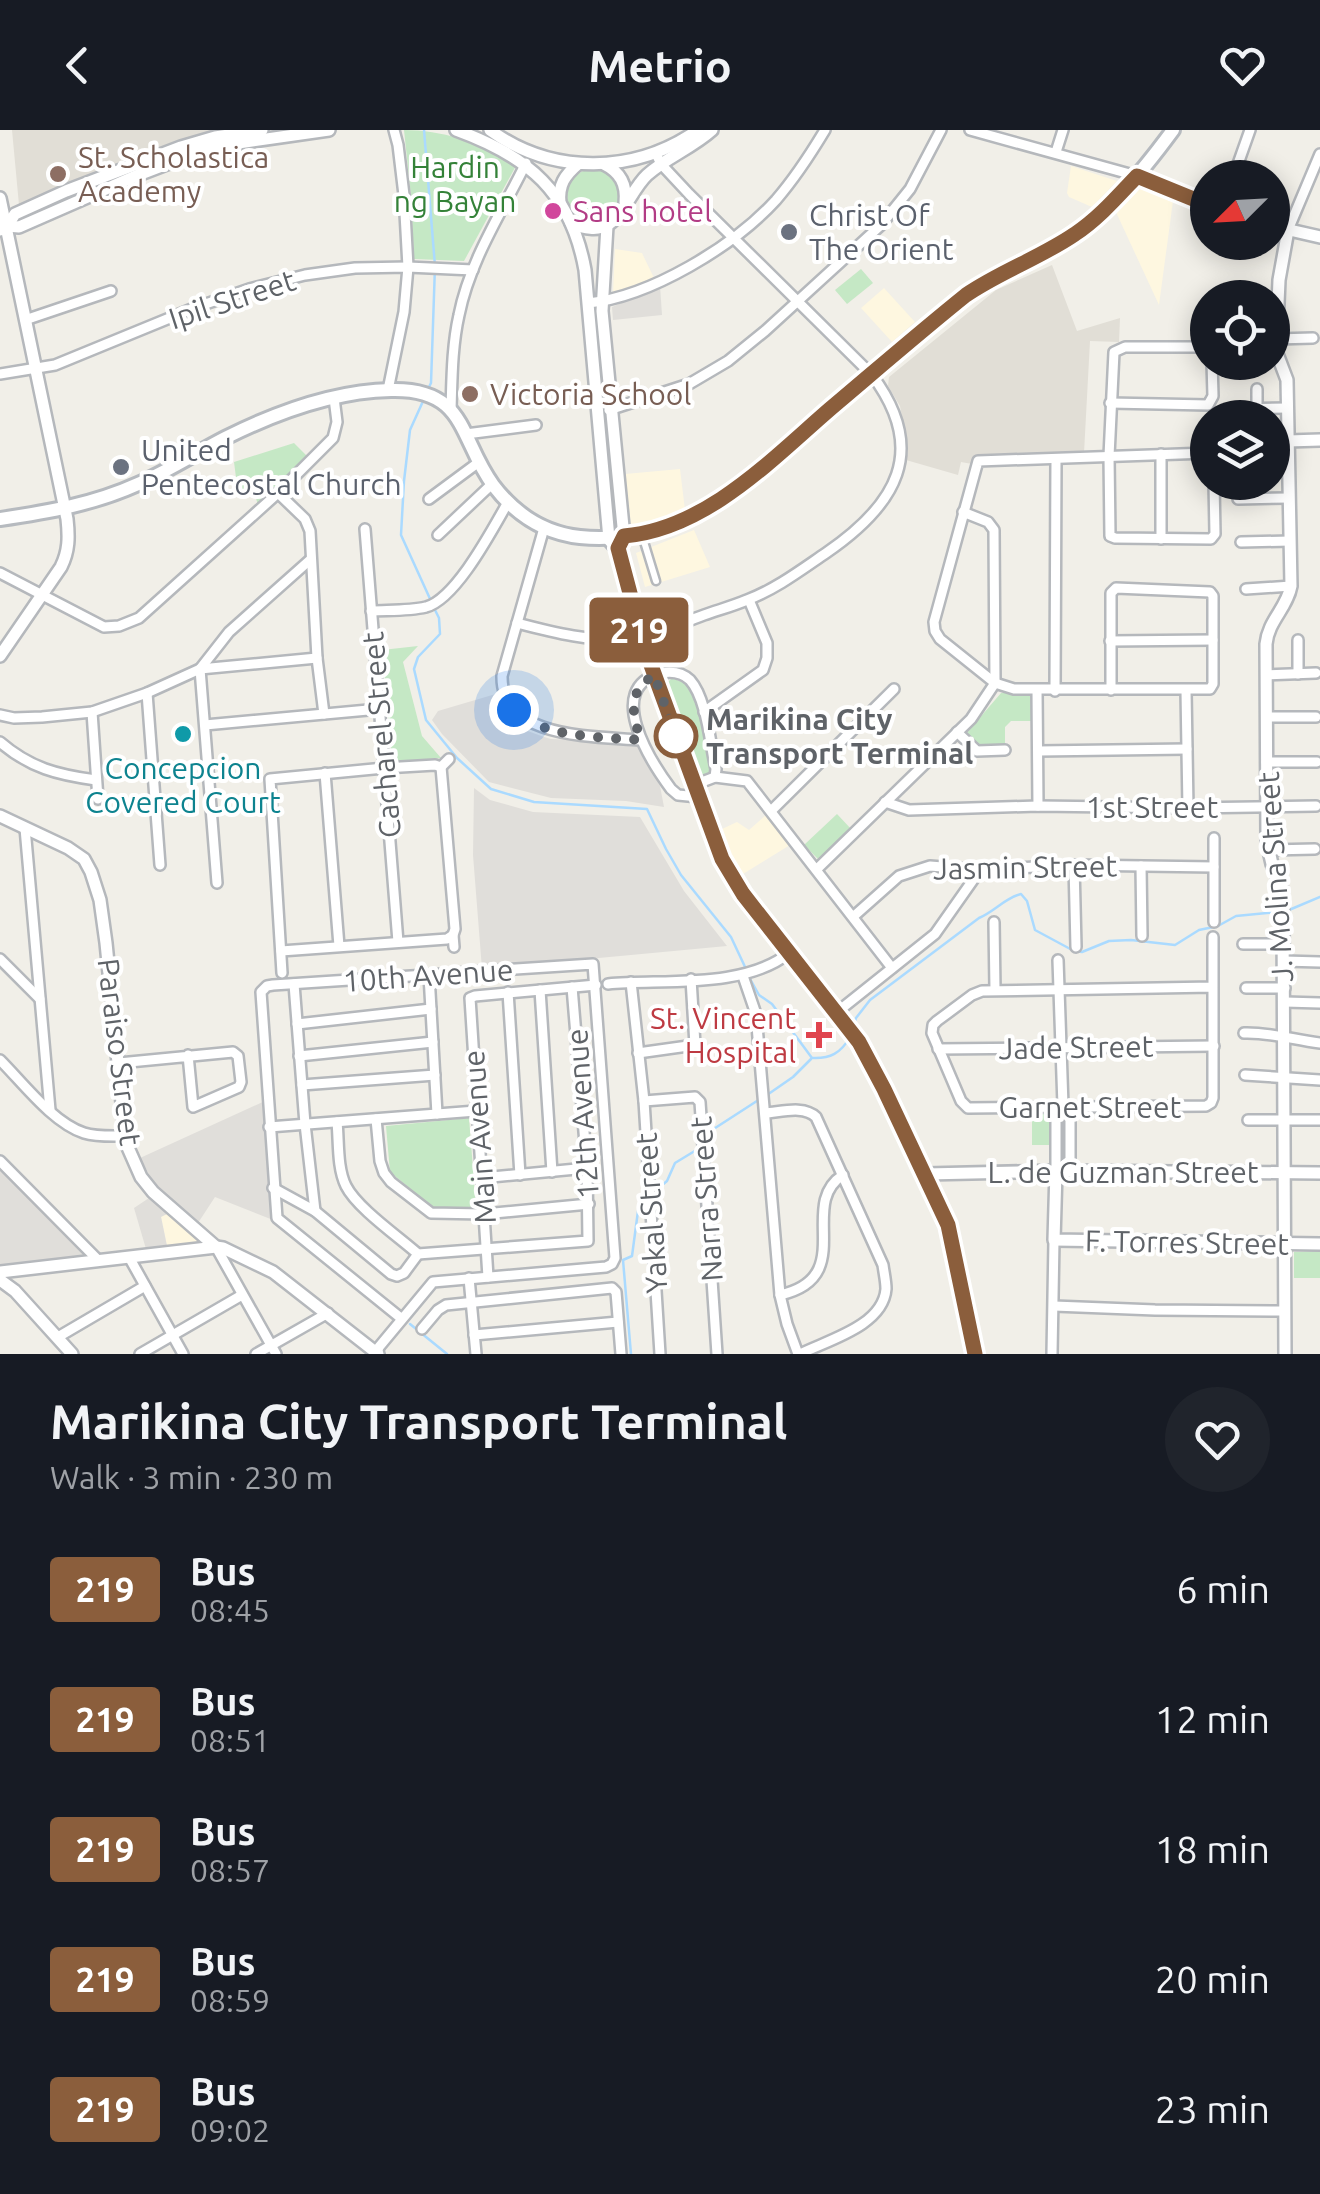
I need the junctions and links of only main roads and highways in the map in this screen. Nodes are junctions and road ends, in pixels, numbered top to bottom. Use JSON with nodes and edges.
{"nodes":[{"id":1,"x":1173,"y":130,"type":"edge"},
{"id":2,"x":0,"y":519,"type":"edge"},
{"id":3,"x":617,"y":541,"type":"junction"},
{"id":4,"x":976,"y":1354,"type":"edge"}],
"edges":[{"from":1,"to":3,"type":"main road"},
{"from":2,"to":3,"type":"main road"},
{"from":3,"to":4,"type":"main road"}]}
